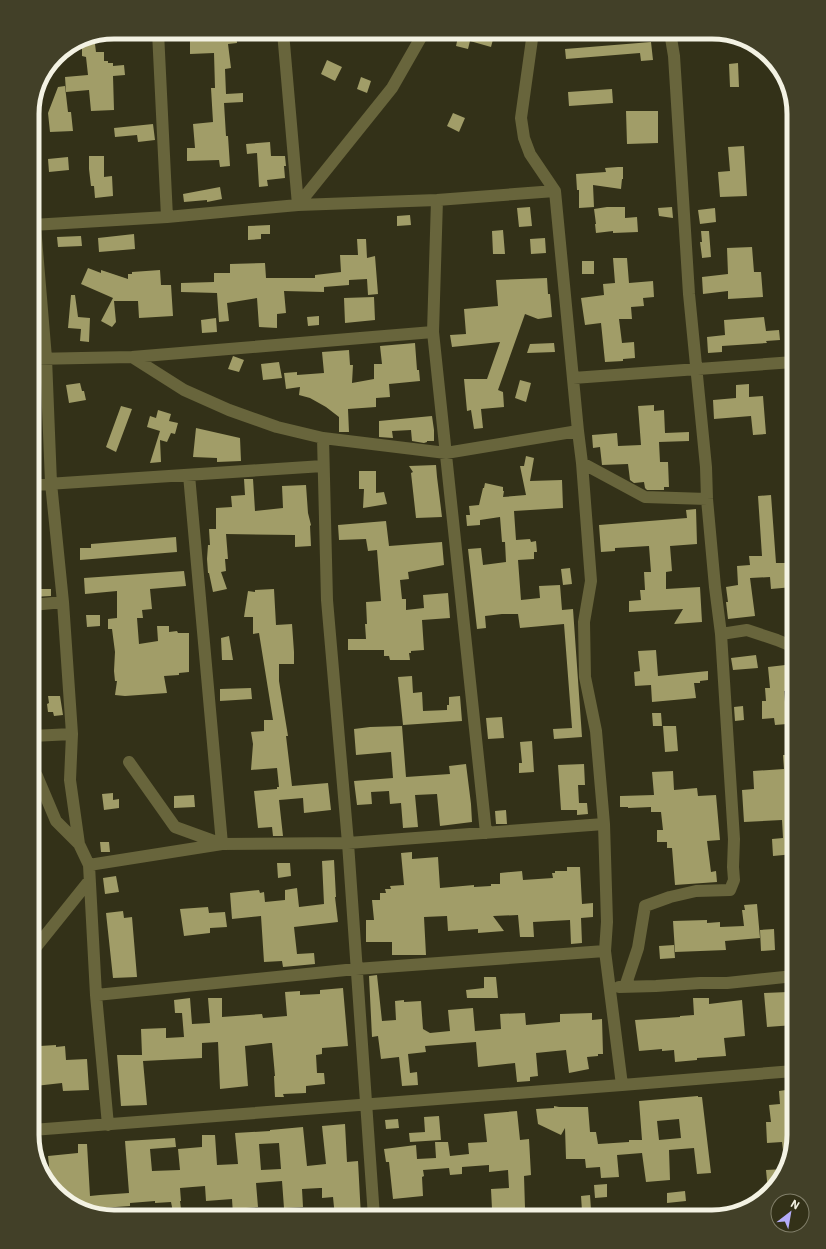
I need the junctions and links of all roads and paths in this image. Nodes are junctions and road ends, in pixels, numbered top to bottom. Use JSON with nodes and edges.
{"nodes":[{"id":1,"x":158,"y":39,"type":"edge"},
{"id":2,"x":284,"y":39,"type":"edge"},
{"id":3,"x":420,"y":39,"type":"edge"},
{"id":4,"x":532,"y":39,"type":"edge"},
{"id":5,"x":671,"y":39,"type":"edge"},
{"id":6,"x":555,"y":191,"type":"junction"},
{"id":7,"x":437,"y":200,"type":"junction"},
{"id":8,"x":298,"y":205,"type":"junction"},
{"id":9,"x":167,"y":217,"type":"junction"},
{"id":10,"x":39,"y":225,"type":"edge"},
{"id":11,"x":39,"y":286,"type":"edge"},
{"id":12,"x":433,"y":332,"type":"junction"},
{"id":13,"x":132,"y":357,"type":"junction"},
{"id":14,"x":39,"y":358,"type":"edge"},
{"id":15,"x":46,"y":358,"type":"junction"},
{"id":16,"x":787,"y":362,"type":"edge"},
{"id":17,"x":696,"y":368,"type":"junction"},
{"id":18,"x":573,"y":378,"type":"junction"},
{"id":19,"x":578,"y":431,"type":"junction"},
{"id":20,"x":323,"y":438,"type":"junction"},
{"id":21,"x":446,"y":453,"type":"junction"},
{"id":22,"x":582,"y":463,"type":"junction"},
{"id":23,"x":323,"y":466,"type":"junction"},
{"id":24,"x":188,"y":475,"type":"junction"},
{"id":25,"x":51,"y":483,"type":"junction"},
{"id":26,"x":39,"y":484,"type":"edge"},
{"id":27,"x":707,"y":499,"type":"junction"},
{"id":28,"x":63,"y":602,"type":"junction"},
{"id":29,"x":39,"y":604,"type":"edge"},
{"id":30,"x":721,"y":634,"type":"junction"},
{"id":31,"x":787,"y":644,"type":"edge"},
{"id":32,"x":72,"y":734,"type":"junction"},
{"id":33,"x":39,"y":736,"type":"edge"},
{"id":34,"x":129,"y":762,"type":"dead end"},
{"id":35,"x":39,"y":781,"type":"edge"},
{"id":36,"x":604,"y":824,"type":"junction"},
{"id":37,"x":486,"y":834,"type":"junction"},
{"id":38,"x":348,"y":843,"type":"junction"},
{"id":39,"x":79,"y":844,"type":"junction"},
{"id":40,"x":222,"y":844,"type":"junction"},
{"id":41,"x":89,"y":864,"type":"junction"},
{"id":42,"x":89,"y":881,"type":"junction"},
{"id":43,"x":39,"y":941,"type":"edge"},
{"id":44,"x":605,"y":950,"type":"junction"},
{"id":45,"x":356,"y":969,"type":"junction"},
{"id":46,"x":787,"y":977,"type":"edge"},
{"id":47,"x":625,"y":987,"type":"junction"},
{"id":48,"x":609,"y":988,"type":"junction"},
{"id":49,"x":96,"y":995,"type":"junction"},
{"id":50,"x":787,"y":1072,"type":"edge"},
{"id":51,"x":622,"y":1085,"type":"junction"},
{"id":52,"x":365,"y":1104,"type":"junction"},
{"id":53,"x":108,"y":1125,"type":"junction"},
{"id":54,"x":39,"y":1130,"type":"edge"},
{"id":55,"x":373,"y":1210,"type":"edge"}],
"edges":[{"from":1,"to":9,"type":"street"},
{"from":2,"to":8,"type":"street"},
{"from":3,"to":8,"type":"street"},
{"from":4,"to":6,"type":"street"},
{"from":5,"to":17,"type":"street"},
{"from":6,"to":7,"type":"street"},
{"from":6,"to":18,"type":"street"},
{"from":7,"to":8,"type":"street"},
{"from":7,"to":12,"type":"street"},
{"from":8,"to":9,"type":"street"},
{"from":9,"to":10,"type":"street"},
{"from":11,"to":15,"type":"street"},
{"from":12,"to":13,"type":"street"},
{"from":12,"to":21,"type":"street"},
{"from":13,"to":15,"type":"street"},
{"from":13,"to":20,"type":"street"},
{"from":14,"to":15,"type":"street"},
{"from":15,"to":25,"type":"street"},
{"from":16,"to":17,"type":"street"},
{"from":17,"to":18,"type":"street"},
{"from":17,"to":27,"type":"street"},
{"from":18,"to":19,"type":"street"},
{"from":19,"to":21,"type":"street"},
{"from":19,"to":22,"type":"street"},
{"from":20,"to":21,"type":"street"},
{"from":20,"to":23,"type":"street"},
{"from":21,"to":37,"type":"street"},
{"from":22,"to":27,"type":"street"},
{"from":22,"to":36,"type":"street"},
{"from":23,"to":24,"type":"street"},
{"from":23,"to":38,"type":"street"},
{"from":24,"to":25,"type":"street"},
{"from":24,"to":40,"type":"street"},
{"from":25,"to":26,"type":"street"},
{"from":25,"to":28,"type":"street"},
{"from":27,"to":30,"type":"street"},
{"from":28,"to":29,"type":"street"},
{"from":28,"to":32,"type":"street"},
{"from":30,"to":31,"type":"street"},
{"from":30,"to":47,"type":"street"},
{"from":32,"to":33,"type":"street"},
{"from":32,"to":39,"type":"street"},
{"from":34,"to":40,"type":"street"},
{"from":35,"to":39,"type":"street"},
{"from":36,"to":37,"type":"street"},
{"from":36,"to":44,"type":"street"},
{"from":37,"to":38,"type":"street"},
{"from":38,"to":40,"type":"street"},
{"from":38,"to":45,"type":"street"},
{"from":39,"to":41,"type":"street"},
{"from":40,"to":41,"type":"street"},
{"from":41,"to":42,"type":"street"},
{"from":42,"to":43,"type":"street"},
{"from":42,"to":49,"type":"street"},
{"from":44,"to":45,"type":"street"},
{"from":44,"to":48,"type":"street"},
{"from":45,"to":49,"type":"street"},
{"from":45,"to":52,"type":"street"},
{"from":46,"to":47,"type":"street"},
{"from":47,"to":48,"type":"street"},
{"from":48,"to":51,"type":"street"},
{"from":49,"to":53,"type":"street"},
{"from":50,"to":51,"type":"street"},
{"from":51,"to":52,"type":"street"},
{"from":52,"to":53,"type":"street"},
{"from":52,"to":55,"type":"street"},
{"from":53,"to":54,"type":"street"}]}
